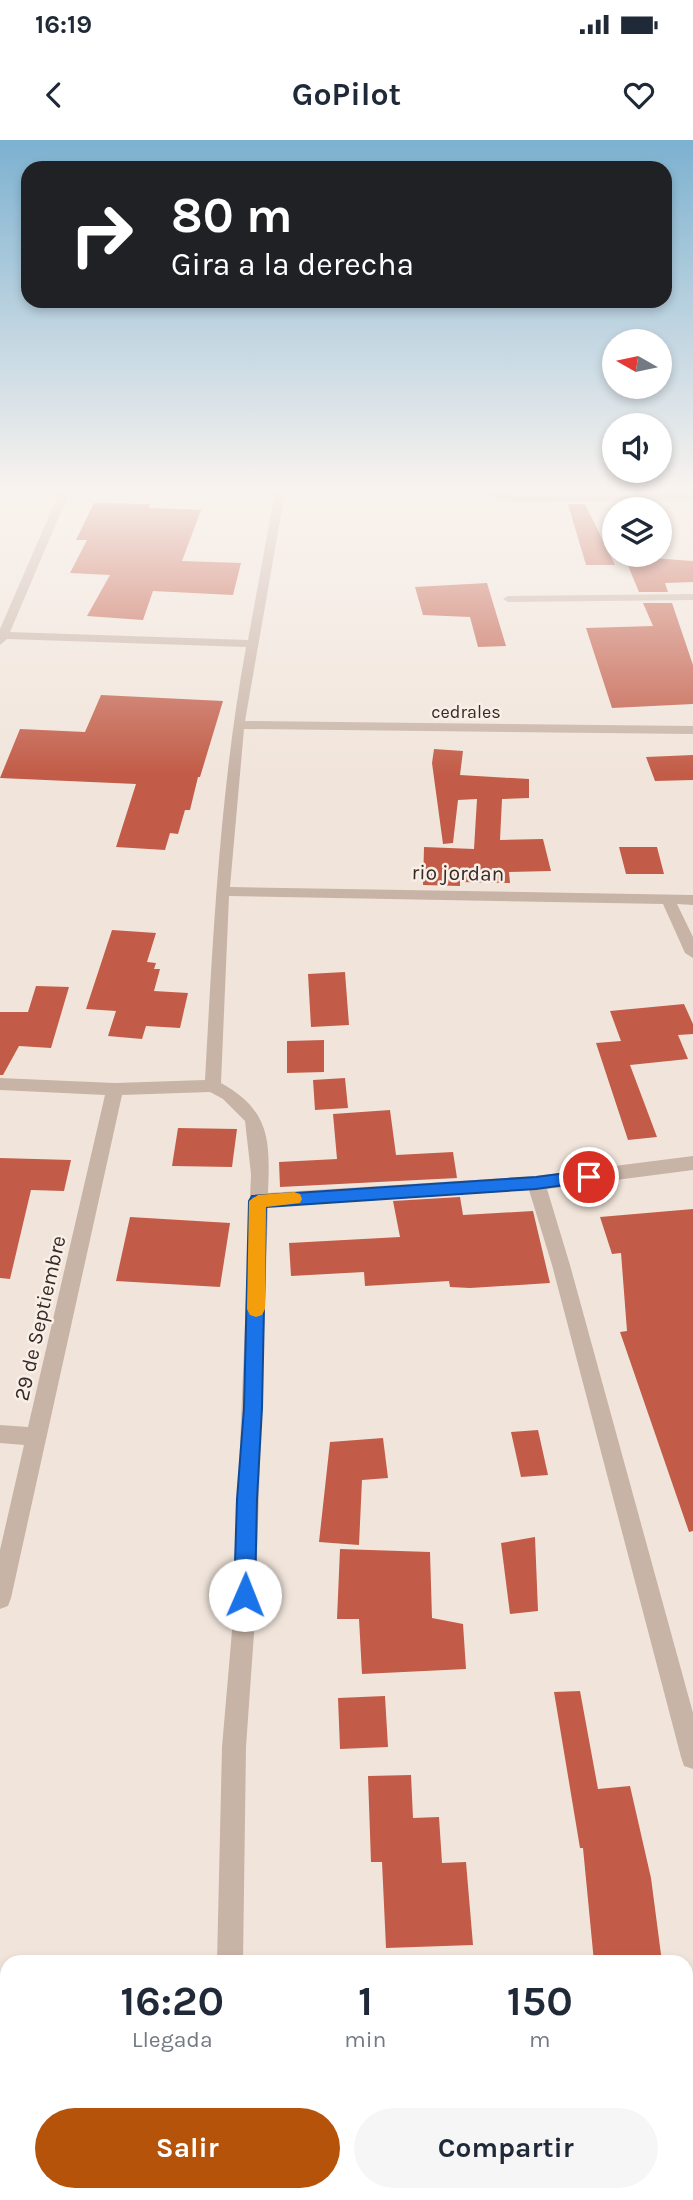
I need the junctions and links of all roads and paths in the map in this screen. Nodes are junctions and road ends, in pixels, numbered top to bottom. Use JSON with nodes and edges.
{"nodes":[{"id":1,"x":25,"y":582,"type":"edge"},
{"id":2,"x":264,"y":582,"type":"edge"},
{"id":3,"x":693,"y":597,"type":"edge"},
{"id":4,"x":508,"y":599,"type":"dead end"},
{"id":5,"x":1,"y":637,"type":"edge"},
{"id":6,"x":253,"y":644,"type":"junction"},
{"id":7,"x":238,"y":724,"type":"junction"},
{"id":8,"x":693,"y":730,"type":"edge"},
{"id":9,"x":222,"y":891,"type":"junction"},
{"id":10,"x":668,"y":900,"type":"junction"},
{"id":11,"x":693,"y":900,"type":"edge"},
{"id":12,"x":693,"y":953,"type":"edge"},
{"id":13,"x":0,"y":1084,"type":"edge"},
{"id":14,"x":213,"y":1086,"type":"junction"},
{"id":15,"x":116,"y":1089,"type":"junction"},
{"id":16,"x":693,"y":1163,"type":"edge"},
{"id":17,"x":536,"y":1183,"type":"junction"},
{"id":18,"x":258,"y":1201,"type":"junction"},
{"id":19,"x":0,"y":1434,"type":"edge"},
{"id":20,"x":36,"y":1437,"type":"junction"},
{"id":21,"x":0,"y":1598,"type":"edge"},
{"id":22,"x":693,"y":1757,"type":"edge"},
{"id":23,"x":230,"y":1955,"type":"edge"}],
"edges":[{"from":1,"to":5,"type":"street"},
{"from":2,"to":6,"type":"street"},
{"from":3,"to":4,"type":"street"},
{"from":5,"to":6,"type":"street"},
{"from":6,"to":7,"type":"street"},
{"from":7,"to":8,"type":"street","name":"cedrales"},
{"from":7,"to":9,"type":"street"},
{"from":9,"to":10,"type":"street","name":"rio jordan"},
{"from":9,"to":14,"type":"street"},
{"from":10,"to":11,"type":"street","name":"rio jordan"},
{"from":10,"to":12,"type":"street"},
{"from":13,"to":15,"type":"street"},
{"from":14,"to":15,"type":"street"},
{"from":14,"to":18,"type":"street"},
{"from":15,"to":20,"type":"street","name":"29 de Septiembre"},
{"from":16,"to":17,"type":"street"},
{"from":17,"to":18,"type":"street"},
{"from":17,"to":22,"type":"street"},
{"from":18,"to":23,"type":"street"},
{"from":19,"to":20,"type":"street"},
{"from":20,"to":21,"type":"street","name":"29 de Septiembre"}]}
